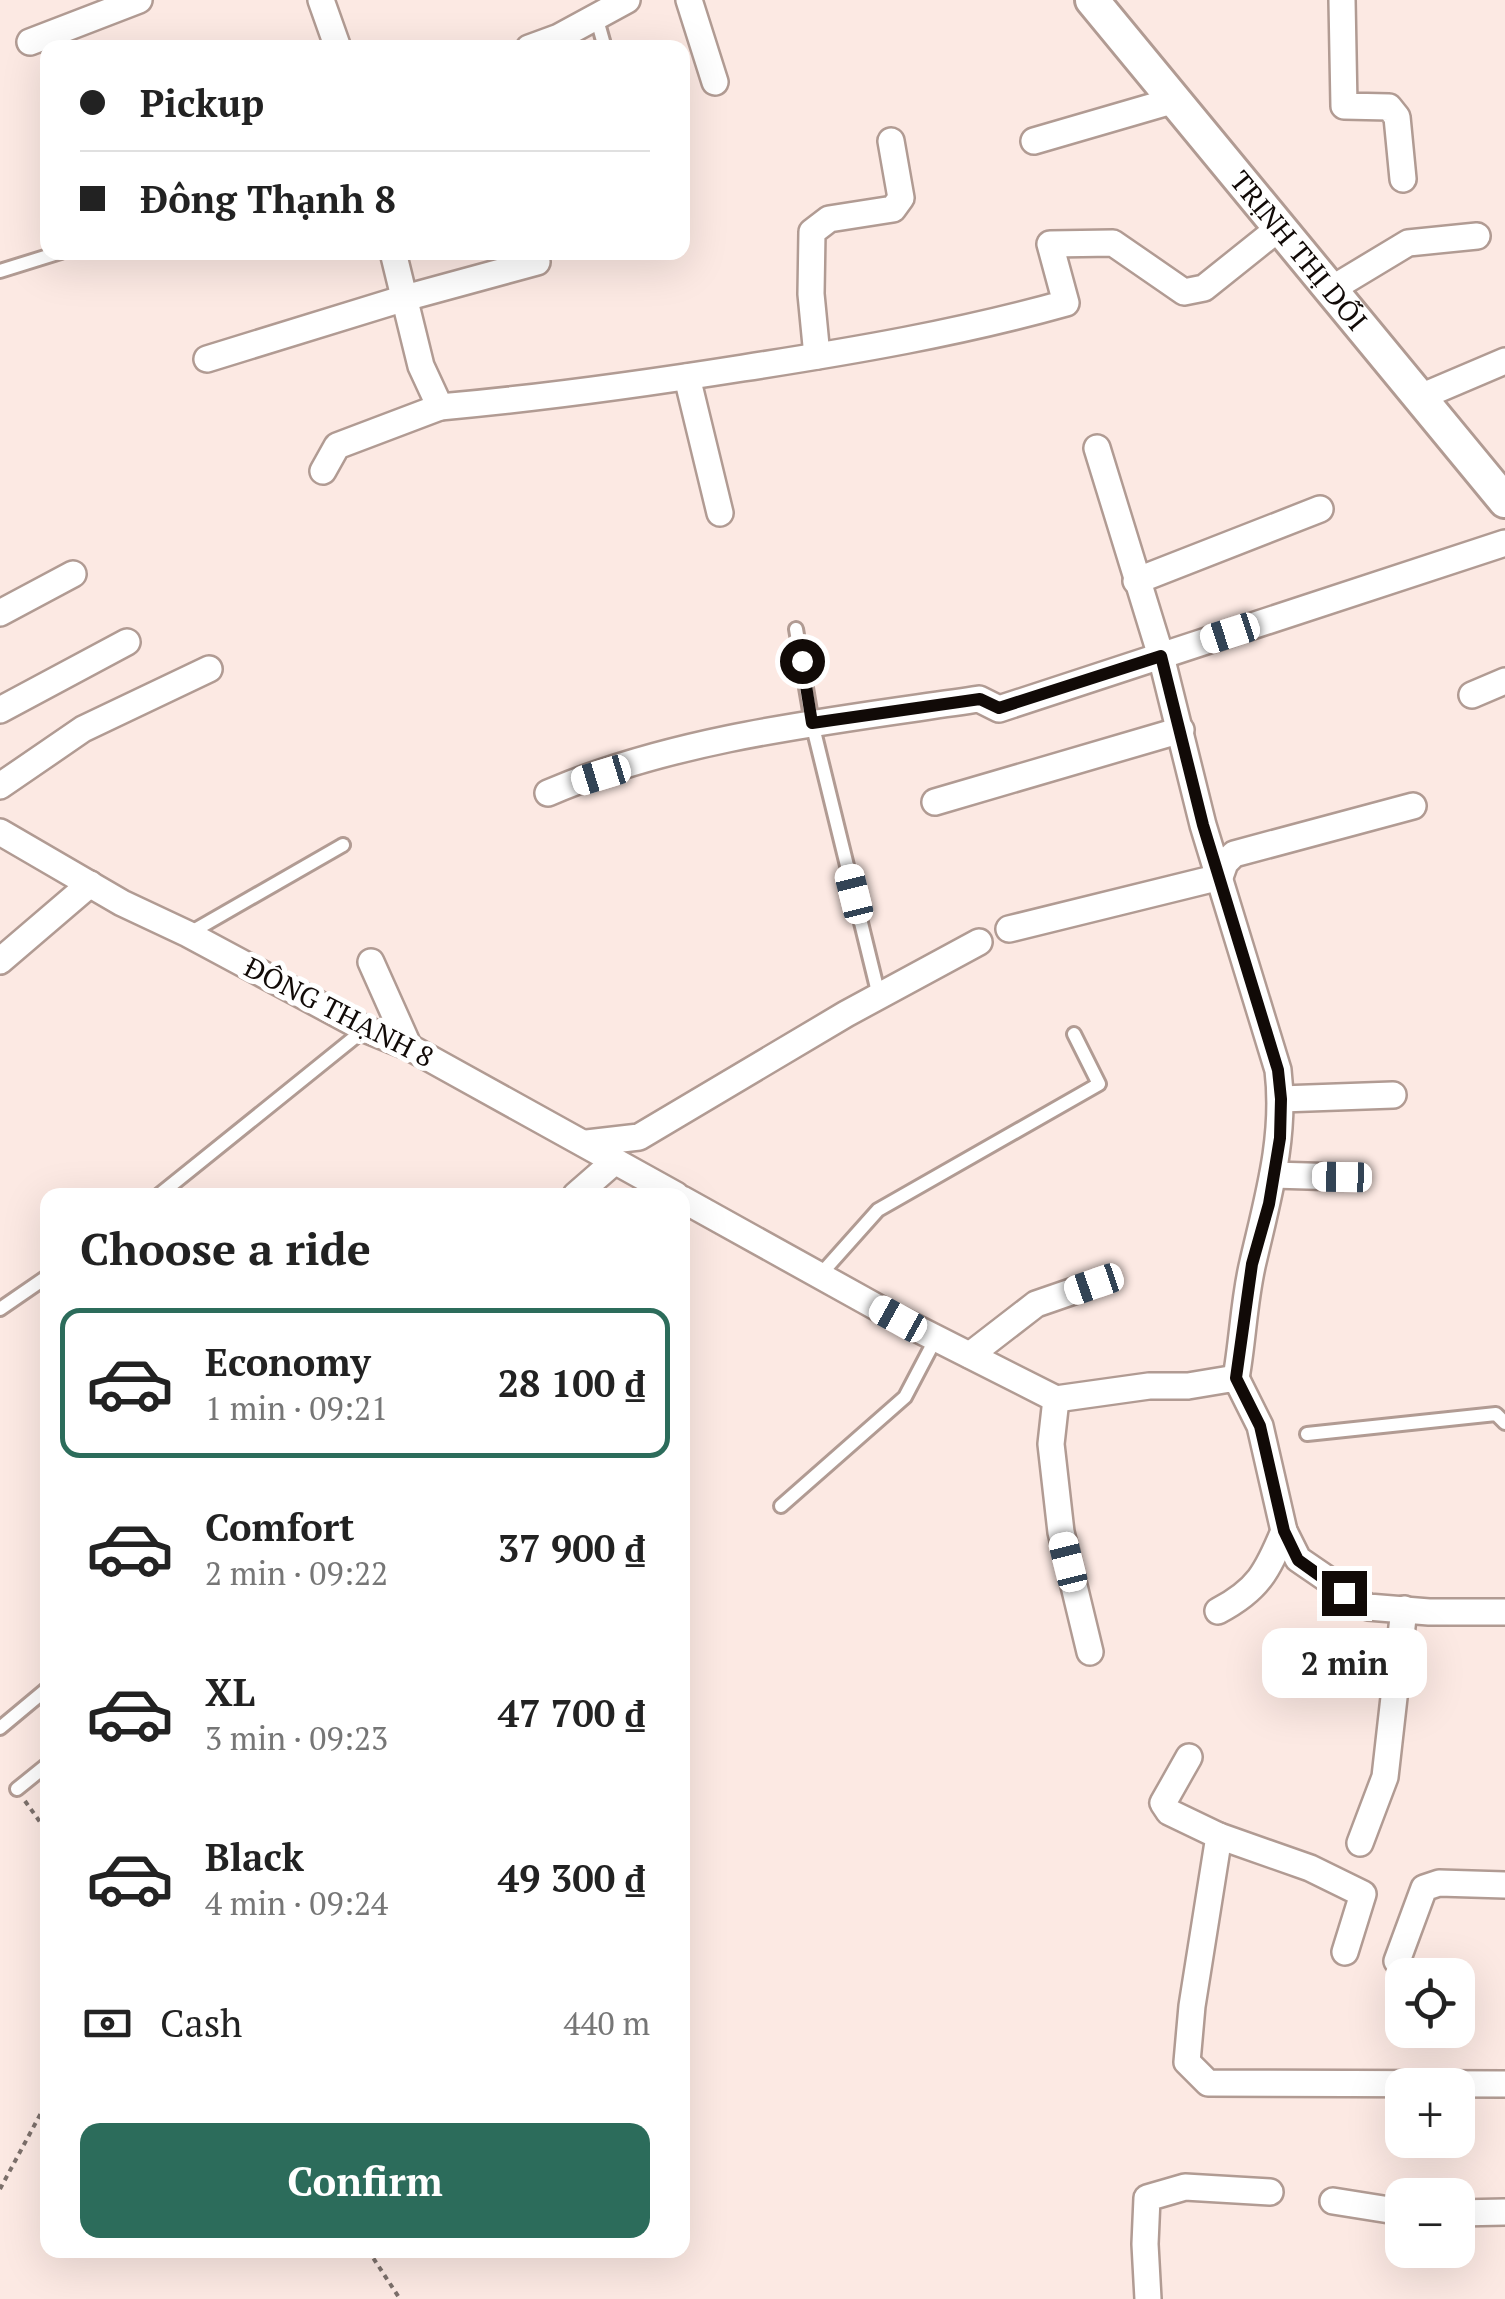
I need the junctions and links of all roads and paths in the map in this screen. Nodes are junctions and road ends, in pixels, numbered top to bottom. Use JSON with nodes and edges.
{"nodes":[{"id":1,"x":138,"y":0,"type":"edge"},
{"id":2,"x":322,"y":0,"type":"edge"},
{"id":3,"x":627,"y":0,"type":"edge"},
{"id":4,"x":689,"y":0,"type":"edge"},
{"id":5,"x":1092,"y":0,"type":"edge"},
{"id":6,"x":1342,"y":0,"type":"edge"},
{"id":7,"x":596,"y":16,"type":"junction"},
{"id":8,"x":335,"y":40,"type":"edge"},
{"id":9,"x":546,"y":40,"type":"edge"},
{"id":10,"x":603,"y":40,"type":"edge"},
{"id":11,"x":30,"y":42,"type":"dead end"},
{"id":12,"x":715,"y":82,"type":"dead end"},
{"id":13,"x":1175,"y":100,"type":"junction"},
{"id":14,"x":1034,"y":140,"type":"dead end"},
{"id":15,"x":892,"y":141,"type":"dead end"},
{"id":16,"x":1403,"y":178,"type":"dead end"},
{"id":17,"x":1278,"y":228,"type":"junction"},
{"id":18,"x":1477,"y":236,"type":"dead end"},
{"id":19,"x":40,"y":259,"type":"edge"},
{"id":20,"x":396,"y":260,"type":"edge"},
{"id":21,"x":537,"y":262,"type":"dead end"},
{"id":22,"x":0,"y":271,"type":"edge"},
{"id":23,"x":1330,"y":290,"type":"junction"},
{"id":24,"x":405,"y":298,"type":"junction"},
{"id":25,"x":817,"y":356,"type":"junction"},
{"id":26,"x":207,"y":360,"type":"dead end"},
{"id":27,"x":1505,"y":362,"type":"edge"},
{"id":28,"x":686,"y":377,"type":"junction"},
{"id":29,"x":1418,"y":398,"type":"junction"},
{"id":30,"x":440,"y":407,"type":"junction"},
{"id":31,"x":1097,"y":448,"type":"dead end"},
{"id":32,"x":323,"y":471,"type":"dead end"},
{"id":33,"x":1505,"y":501,"type":"edge"},
{"id":34,"x":1320,"y":509,"type":"dead end"},
{"id":35,"x":720,"y":513,"type":"dead end"},
{"id":36,"x":1505,"y":542,"type":"edge"},
{"id":37,"x":73,"y":574,"type":"dead end"},
{"id":38,"x":1136,"y":580,"type":"junction"},
{"id":39,"x":0,"y":613,"type":"edge"},
{"id":40,"x":796,"y":630,"type":"dead end"},
{"id":41,"x":127,"y":642,"type":"dead end"},
{"id":42,"x":1161,"y":656,"type":"junction"},
{"id":43,"x":209,"y":670,"type":"dead end"},
{"id":44,"x":1505,"y":681,"type":"edge"},
{"id":45,"x":1472,"y":695,"type":"dead end"},
{"id":46,"x":0,"y":710,"type":"edge"},
{"id":47,"x":812,"y":723,"type":"junction"},
{"id":48,"x":1180,"y":730,"type":"junction"},
{"id":49,"x":0,"y":786,"type":"edge"},
{"id":50,"x":548,"y":794,"type":"dead end"},
{"id":51,"x":936,"y":802,"type":"dead end"},
{"id":52,"x":1412,"y":806,"type":"dead end"},
{"id":53,"x":0,"y":832,"type":"edge"},
{"id":54,"x":343,"y":846,"type":"dead end"},
{"id":55,"x":1220,"y":877,"type":"junction"},
{"id":56,"x":90,"y":884,"type":"junction"},
{"id":57,"x":1010,"y":929,"type":"dead end"},
{"id":58,"x":188,"y":934,"type":"junction"},
{"id":59,"x":979,"y":942,"type":"dead end"},
{"id":60,"x":0,"y":961,"type":"edge"},
{"id":61,"x":371,"y":962,"type":"dead end"},
{"id":62,"x":878,"y":996,"type":"junction"},
{"id":63,"x":365,"y":1030,"type":"junction"},
{"id":64,"x":1074,"y":1034,"type":"dead end"},
{"id":65,"x":410,"y":1048,"type":"junction"},
{"id":66,"x":1393,"y":1095,"type":"dead end"},
{"id":67,"x":1281,"y":1099,"type":"junction"},
{"id":68,"x":586,"y":1143,"type":"junction"},
{"id":69,"x":615,"y":1161,"type":"junction"},
{"id":70,"x":1274,"y":1176,"type":"junction"},
{"id":71,"x":1342,"y":1177,"type":"dead end"},
{"id":72,"x":168,"y":1188,"type":"edge"},
{"id":73,"x":584,"y":1188,"type":"edge"},
{"id":74,"x":663,"y":1188,"type":"edge"},
{"id":75,"x":690,"y":1203,"type":"edge"},
{"id":76,"x":820,"y":1276,"type":"junction"},
{"id":77,"x":40,"y":1282,"type":"edge"},
{"id":78,"x":1094,"y":1284,"type":"dead end"},
{"id":79,"x":0,"y":1309,"type":"edge"},
{"id":80,"x":936,"y":1338,"type":"junction"},
{"id":81,"x":970,"y":1355,"type":"junction"},
{"id":82,"x":1236,"y":1378,"type":"junction"},
{"id":83,"x":1056,"y":1399,"type":"junction"},
{"id":84,"x":1505,"y":1423,"type":"edge"},
{"id":85,"x":1307,"y":1434,"type":"dead end"},
{"id":86,"x":781,"y":1506,"type":"dead end"},
{"id":87,"x":1284,"y":1531,"type":"junction"},
{"id":88,"x":1404,"y":1609,"type":"junction"},
{"id":89,"x":1218,"y":1611,"type":"dead end"},
{"id":90,"x":1505,"y":1612,"type":"edge"},
{"id":91,"x":1090,"y":1652,"type":"dead end"},
{"id":92,"x":40,"y":1695,"type":"edge"},
{"id":93,"x":0,"y":1728,"type":"edge"},
{"id":94,"x":1189,"y":1757,"type":"dead end"},
{"id":95,"x":40,"y":1770,"type":"edge"},
{"id":96,"x":17,"y":1789,"type":"dead end"},
{"id":97,"x":1219,"y":1836,"type":"junction"},
{"id":98,"x":1360,"y":1843,"type":"dead end"},
{"id":99,"x":1505,"y":1885,"type":"edge"},
{"id":100,"x":1345,"y":1952,"type":"dead end"},
{"id":101,"x":1399,"y":1958,"type":"edge"},
{"id":102,"x":1505,"y":2084,"type":"edge"},
{"id":103,"x":40,"y":2115,"type":"edge"},
{"id":104,"x":0,"y":2189,"type":"edge"},
{"id":105,"x":1270,"y":2192,"type":"dead end"},
{"id":106,"x":1333,"y":2201,"type":"dead end"},
{"id":107,"x":1385,"y":2209,"type":"edge"},
{"id":108,"x":1505,"y":2212,"type":"edge"},
{"id":109,"x":1475,"y":2213,"type":"edge"},
{"id":110,"x":373,"y":2258,"type":"edge"},
{"id":111,"x":400,"y":2299,"type":"edge"},
{"id":112,"x":1148,"y":2299,"type":"edge"}],
"edges":[{"from":1,"to":11,"type":"street"},
{"from":2,"to":8,"type":"street"},
{"from":3,"to":7,"type":"street"},
{"from":4,"to":12,"type":"street"},
{"from":5,"to":13,"type":"street","name":"TRỊNH THỊ DỐI"},
{"from":6,"to":16,"type":"street"},
{"from":7,"to":9,"type":"street"},
{"from":7,"to":10,"type":"lane"},
{"from":13,"to":14,"type":"street"},
{"from":13,"to":17,"type":"street","name":"TRỊNH THỊ DỐI"},
{"from":15,"to":25,"type":"street"},
{"from":17,"to":23,"type":"street","name":"TRỊNH THỊ DỐI"},
{"from":17,"to":25,"type":"street"},
{"from":18,"to":23,"type":"street"},
{"from":19,"to":22,"type":"lane"},
{"from":20,"to":24,"type":"street"},
{"from":21,"to":24,"type":"street"},
{"from":23,"to":29,"type":"street","name":"TRỊNH THỊ DỐI"},
{"from":24,"to":26,"type":"street"},
{"from":24,"to":30,"type":"street"},
{"from":25,"to":28,"type":"street"},
{"from":27,"to":29,"type":"street"},
{"from":28,"to":30,"type":"street"},
{"from":28,"to":35,"type":"street"},
{"from":29,"to":33,"type":"street","name":"TRỊNH THỊ DỐI"},
{"from":30,"to":32,"type":"street"},
{"from":31,"to":38,"type":"street"},
{"from":34,"to":38,"type":"street"},
{"from":36,"to":42,"type":"street"},
{"from":37,"to":39,"type":"street"},
{"from":38,"to":42,"type":"street"},
{"from":40,"to":47,"type":"lane"},
{"from":41,"to":46,"type":"street"},
{"from":42,"to":47,"type":"street"},
{"from":42,"to":48,"type":"street"},
{"from":43,"to":49,"type":"street"},
{"from":44,"to":45,"type":"street"},
{"from":47,"to":50,"type":"street"},
{"from":47,"to":62,"type":"lane"},
{"from":48,"to":51,"type":"street"},
{"from":48,"to":55,"type":"street"},
{"from":52,"to":55,"type":"street"},
{"from":53,"to":56,"type":"street","name":"ĐÔNG THẠNH 8"},
{"from":54,"to":58,"type":"lane"},
{"from":55,"to":57,"type":"street"},
{"from":55,"to":67,"type":"street"},
{"from":56,"to":58,"type":"street","name":"ĐÔNG THẠNH 8"},
{"from":56,"to":60,"type":"street"},
{"from":58,"to":63,"type":"street","name":"ĐÔNG THẠNH 8"},
{"from":59,"to":62,"type":"street"},
{"from":61,"to":65,"type":"street"},
{"from":62,"to":68,"type":"street"},
{"from":63,"to":65,"type":"street","name":"ĐÔNG THẠNH 8"},
{"from":63,"to":72,"type":"lane"},
{"from":64,"to":76,"type":"lane"},
{"from":65,"to":68,"type":"street","name":"ĐÔNG THẠNH 8"},
{"from":66,"to":67,"type":"street"},
{"from":67,"to":70,"type":"street"},
{"from":68,"to":69,"type":"street","name":"ĐÔNG THẠNH 8"},
{"from":69,"to":73,"type":"street"},
{"from":69,"to":74,"type":"street","name":"ĐÔNG THẠNH 8"},
{"from":70,"to":71,"type":"street"},
{"from":70,"to":82,"type":"street"},
{"from":75,"to":76,"type":"street"},
{"from":76,"to":80,"type":"street"},
{"from":77,"to":79,"type":"lane"},
{"from":78,"to":81,"type":"street"},
{"from":80,"to":81,"type":"street"},
{"from":80,"to":86,"type":"lane"},
{"from":81,"to":83,"type":"street"},
{"from":82,"to":83,"type":"street"},
{"from":82,"to":87,"type":"street"},
{"from":83,"to":91,"type":"street"},
{"from":84,"to":85,"type":"lane"},
{"from":87,"to":88,"type":"street"},
{"from":87,"to":89,"type":"street"},
{"from":88,"to":90,"type":"street"},
{"from":88,"to":98,"type":"street"},
{"from":92,"to":93,"type":"lane"},
{"from":94,"to":97,"type":"street"},
{"from":95,"to":96,"type":"lane"},
{"from":97,"to":100,"type":"street"},
{"from":97,"to":102,"type":"street"},
{"from":99,"to":101,"type":"street"},
{"from":103,"to":104,"type":"path"},
{"from":105,"to":112,"type":"street"},
{"from":106,"to":107,"type":"street"},
{"from":108,"to":109,"type":"street"},
{"from":110,"to":111,"type":"path"}]}
